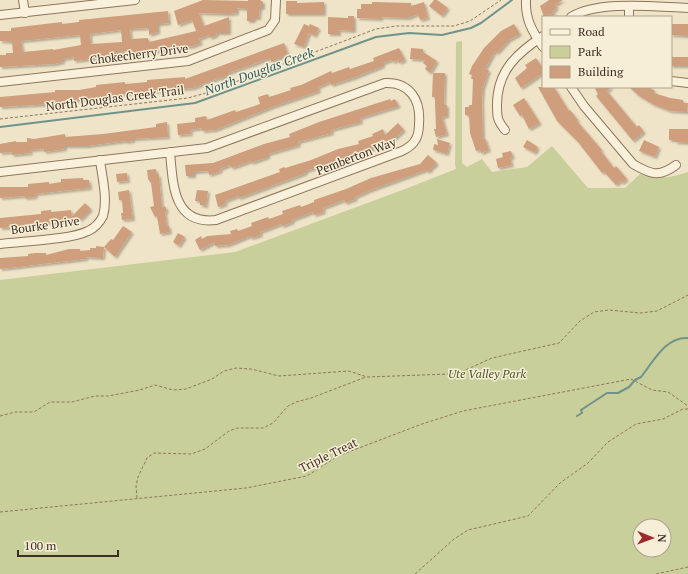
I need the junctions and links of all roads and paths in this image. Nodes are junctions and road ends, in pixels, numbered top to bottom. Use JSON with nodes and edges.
{"nodes":[{"id":1,"x":23,"y":0,"type":"edge"},
{"id":2,"x":135,"y":0,"type":"edge"},
{"id":3,"x":276,"y":0,"type":"edge"},
{"id":4,"x":500,"y":0,"type":"edge"},
{"id":5,"x":526,"y":0,"type":"edge"},
{"id":6,"x":97,"y":2,"type":"edge"},
{"id":7,"x":629,"y":7,"type":"junction"},
{"id":8,"x":688,"y":8,"type":"edge"},
{"id":9,"x":25,"y":13,"type":"junction"},
{"id":10,"x":0,"y":15,"type":"edge"},
{"id":11,"x":574,"y":16,"type":"edge"},
{"id":12,"x":629,"y":16,"type":"edge"},
{"id":13,"x":540,"y":37,"type":"edge"},
{"id":14,"x":672,"y":81,"type":"edge"},
{"id":15,"x":0,"y":82,"type":"edge"},
{"id":16,"x":688,"y":83,"type":"edge"},
{"id":17,"x":572,"y":88,"type":"edge"},
{"id":18,"x":0,"y":119,"type":"edge"},
{"id":19,"x":505,"y":130,"type":"dead end"},
{"id":20,"x":170,"y":152,"type":"junction"},
{"id":21,"x":100,"y":160,"type":"junction"},
{"id":22,"x":676,"y":165,"type":"dead end"},
{"id":23,"x":0,"y":172,"type":"edge"},
{"id":24,"x":0,"y":244,"type":"edge"},
{"id":25,"x":688,"y":295,"type":"edge"},
{"id":26,"x":367,"y":377,"type":"junction"},
{"id":27,"x":688,"y":408,"type":"edge"},
{"id":28,"x":0,"y":416,"type":"edge"},
{"id":29,"x":137,"y":499,"type":"junction"},
{"id":30,"x":0,"y":512,"type":"edge"},
{"id":31,"x":688,"y":567,"type":"edge"},
{"id":32,"x":415,"y":574,"type":"edge"},
{"id":33,"x":656,"y":574,"type":"edge"}],
"edges":[{"from":1,"to":9,"type":"street"},
{"from":2,"to":6,"type":"street"},
{"from":3,"to":15,"type":"street","name":"Chokecherry Drive"},
{"from":4,"to":18,"type":"path","name":"North Douglas Creek Trail"},
{"from":5,"to":13,"type":"street"},
{"from":6,"to":9,"type":"street"},
{"from":7,"to":8,"type":"street"},
{"from":7,"to":11,"type":"street"},
{"from":7,"to":12,"type":"street"},
{"from":9,"to":10,"type":"street"},
{"from":13,"to":19,"type":"street"},
{"from":14,"to":16,"type":"street"},
{"from":17,"to":22,"type":"street"},
{"from":20,"to":20,"type":"street","name":"Pemberton Way"},
{"from":20,"to":21,"type":"street","name":"Pemberton Way"},
{"from":21,"to":23,"type":"street","name":"Pemberton Way"},
{"from":21,"to":24,"type":"street","name":"Bourke Drive"},
{"from":25,"to":26,"type":"path"},
{"from":26,"to":28,"type":"path"},
{"from":26,"to":29,"type":"path"},
{"from":27,"to":29,"type":"path","name":"Triple Treat"},
{"from":27,"to":32,"type":"path"},
{"from":29,"to":30,"type":"path","name":"Triple Treat"},
{"from":31,"to":33,"type":"path"}]}
